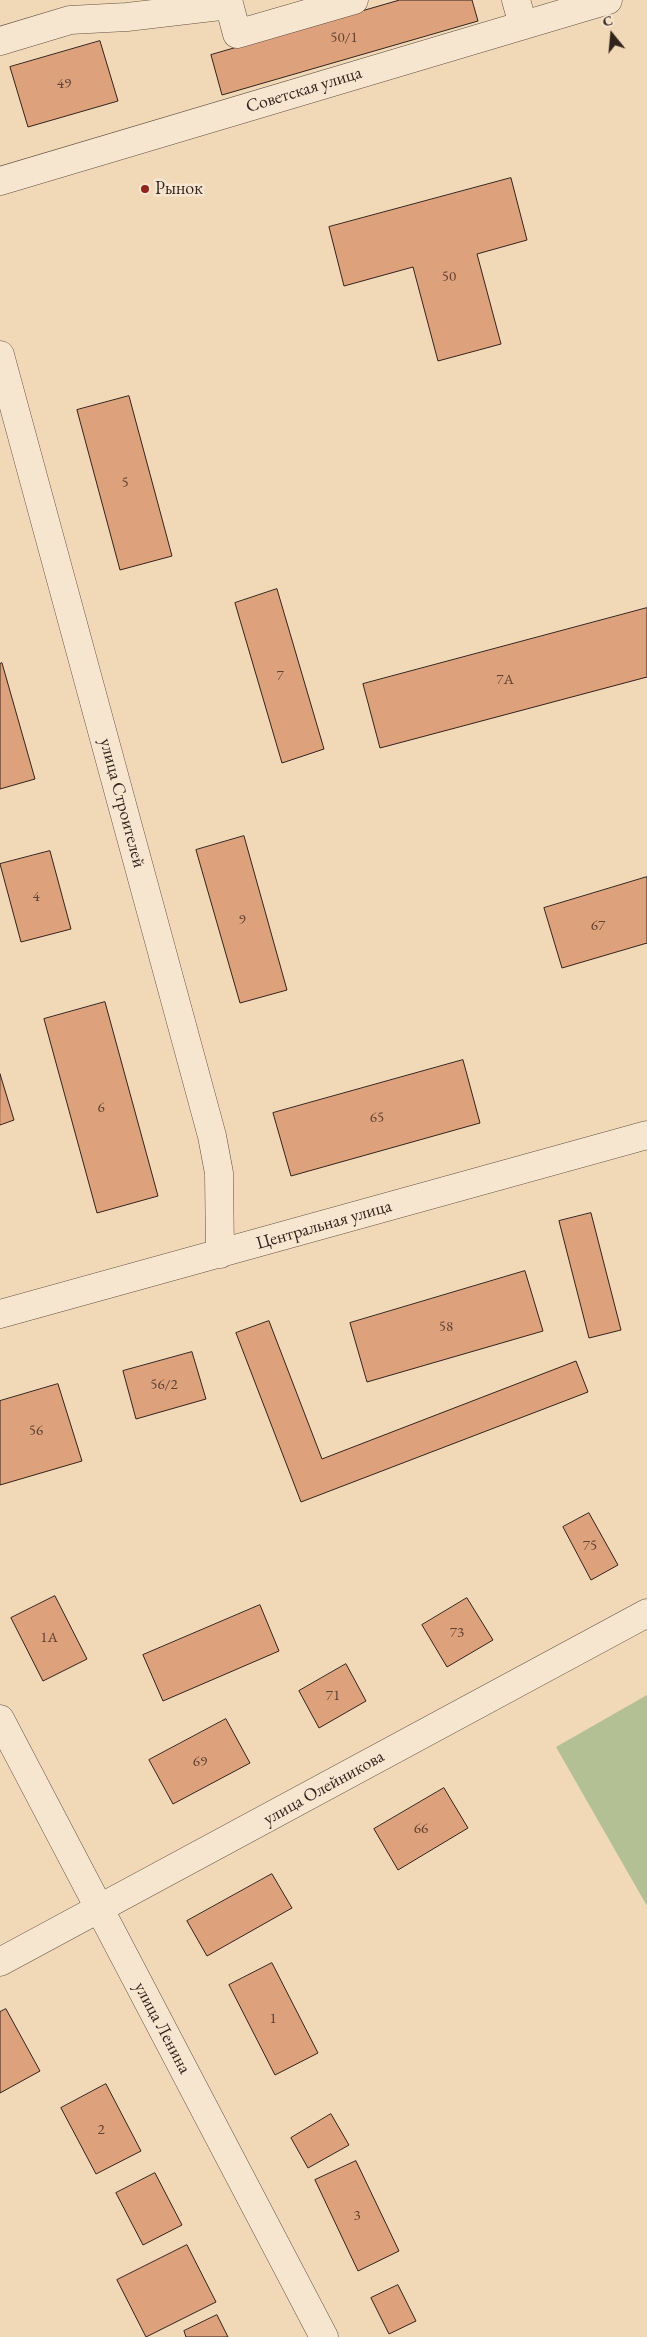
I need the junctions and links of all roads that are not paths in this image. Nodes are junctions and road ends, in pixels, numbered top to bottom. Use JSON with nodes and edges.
{"nodes":[{"id":1,"x":354,"y":0,"type":"edge"},
{"id":2,"x":608,"y":0,"type":"edge"},
{"id":3,"x":229,"y":2,"type":"edge"},
{"id":4,"x":520,"y":12,"type":"edge"},
{"id":5,"x":0,"y":41,"type":"edge"},
{"id":6,"x":0,"y":181,"type":"edge"},
{"id":7,"x":0,"y":355,"type":"edge"},
{"id":8,"x":647,"y":1135,"type":"edge"},
{"id":9,"x":220,"y":1254,"type":"junction"},
{"id":10,"x":0,"y":1314,"type":"edge"},
{"id":11,"x":647,"y":1613,"type":"edge"},
{"id":12,"x":0,"y":1719,"type":"edge"},
{"id":13,"x":100,"y":1910,"type":"junction"},
{"id":14,"x":0,"y":1962,"type":"edge"},
{"id":15,"x":324,"y":2337,"type":"edge"}],
"edges":[{"from":1,"to":3,"type":"street"},
{"from":2,"to":4,"type":"street","name":"Советская улица"},
{"from":3,"to":5,"type":"street"},
{"from":4,"to":6,"type":"street","name":"Советская улица"},
{"from":7,"to":9,"type":"street","name":"улица Строителей"},
{"from":8,"to":9,"type":"street","name":"Центральная улица"},
{"from":9,"to":10,"type":"street","name":"Центральная улица"},
{"from":11,"to":13,"type":"street","name":"улица Олейникова"},
{"from":12,"to":13,"type":"street","name":"улица Ленина"},
{"from":13,"to":14,"type":"street","name":"улица Олейникова"},
{"from":13,"to":15,"type":"street","name":"улица Ленина"}]}
